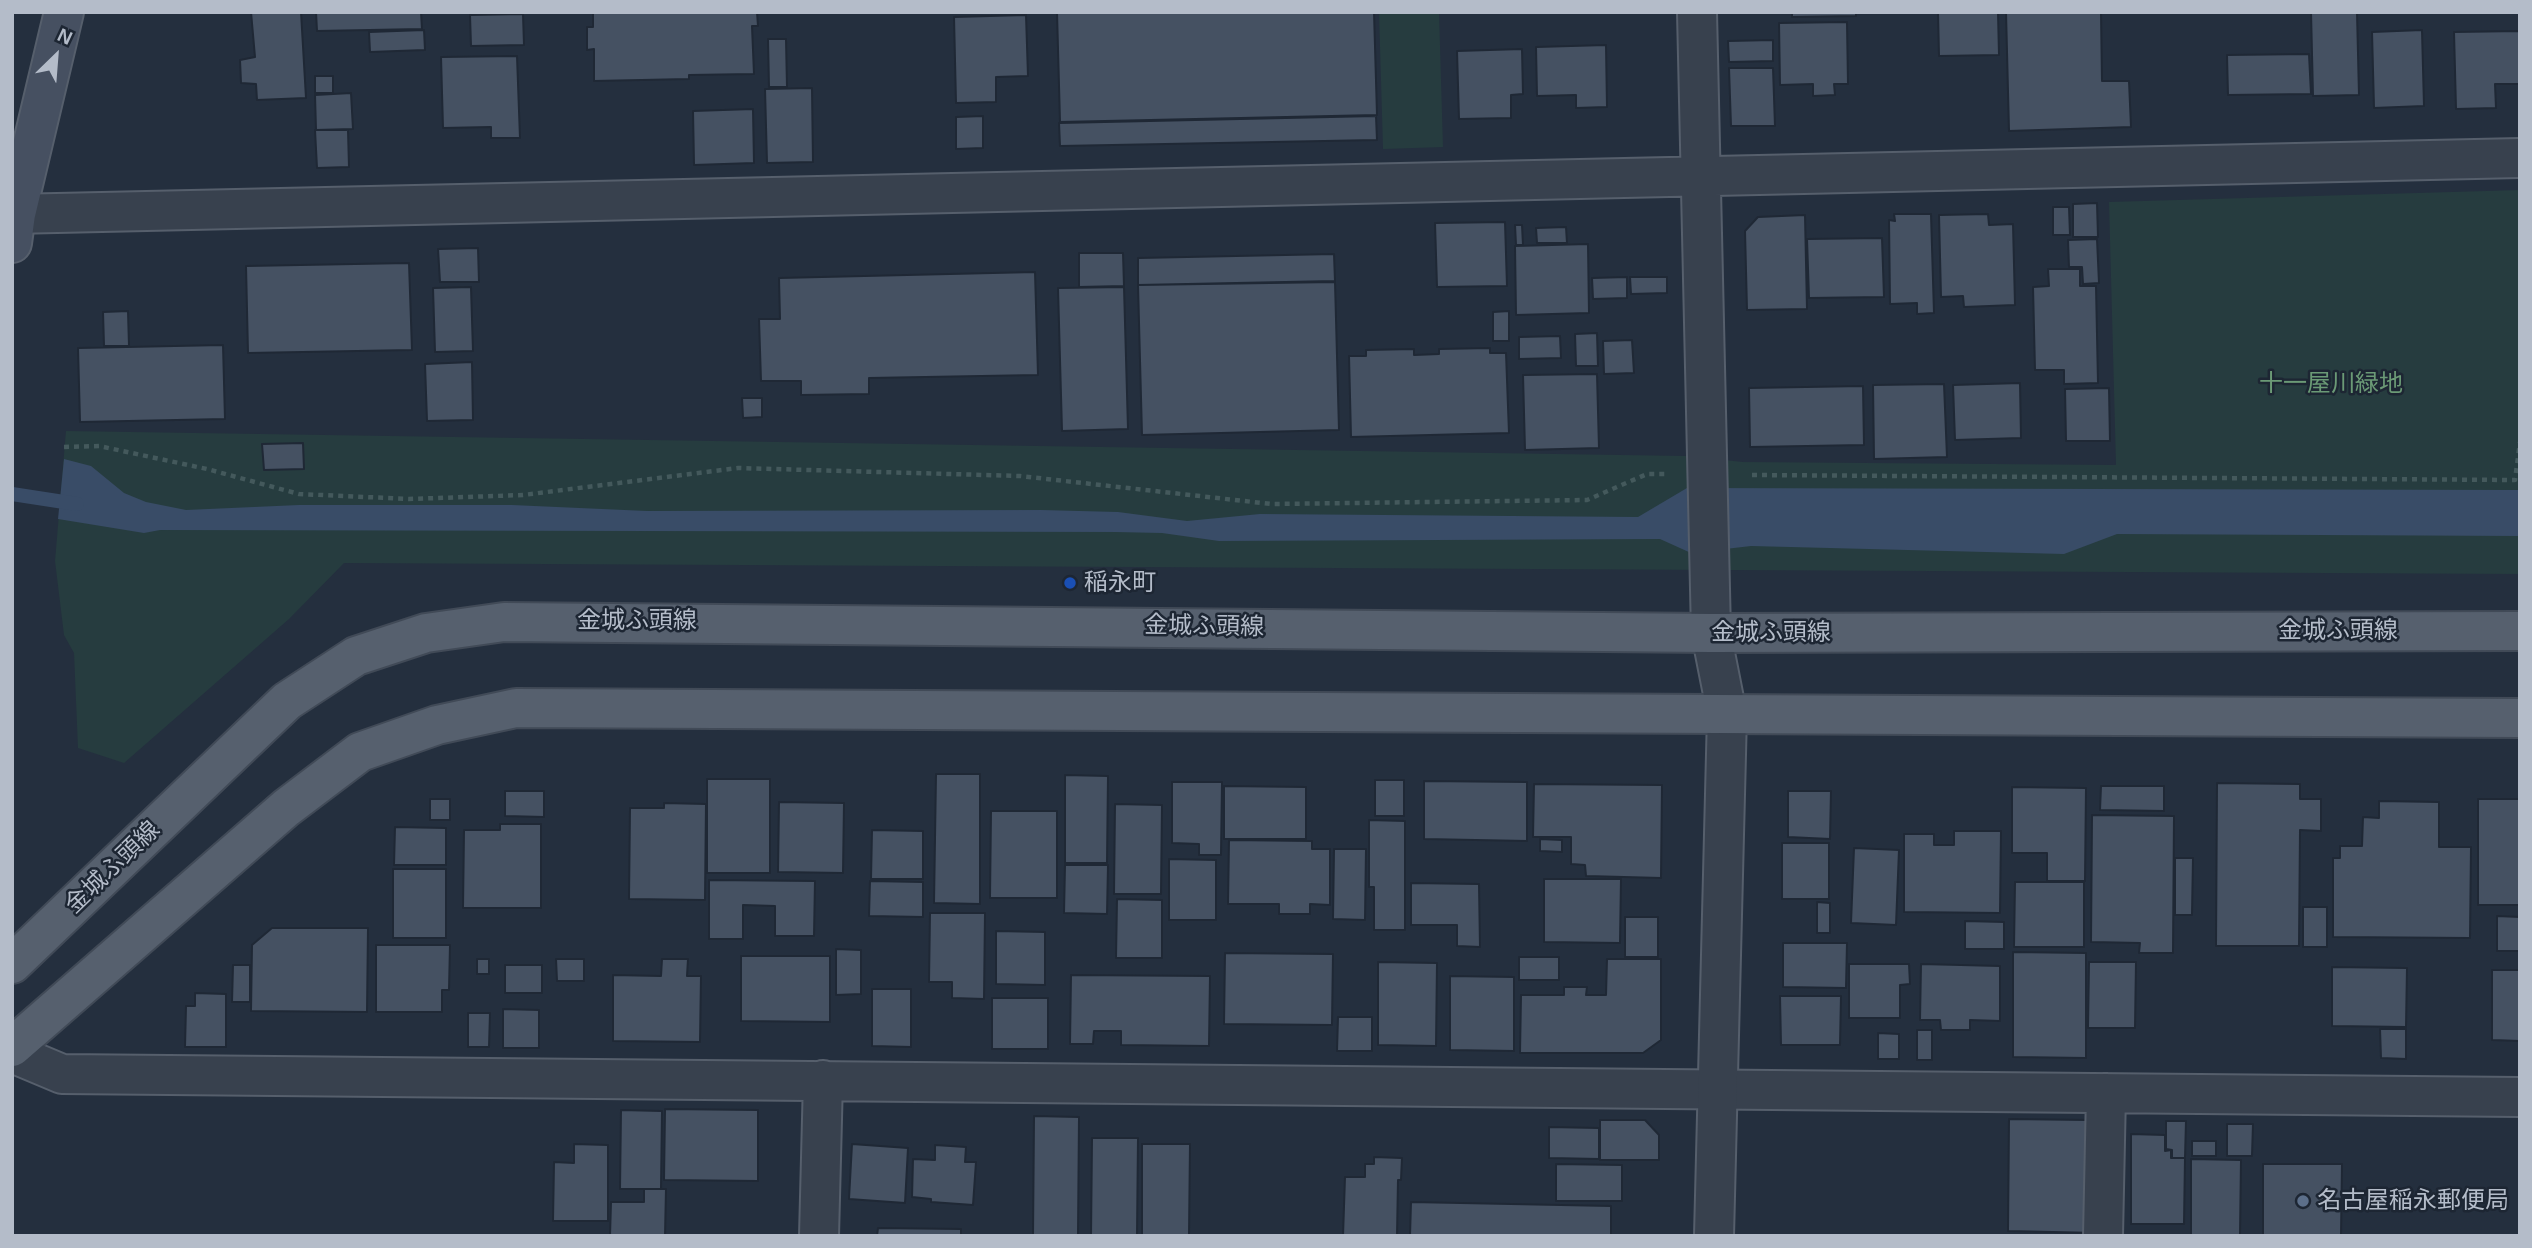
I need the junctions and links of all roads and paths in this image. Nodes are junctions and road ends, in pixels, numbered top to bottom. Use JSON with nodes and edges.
{"nodes":[{"id":1,"x":64,"y":12,"type":"edge"},
{"id":2,"x":1697,"y":12,"type":"edge"},
{"id":3,"x":2520,"y":158,"type":"edge"},
{"id":4,"x":1703,"y":176,"type":"junction"},
{"id":5,"x":14,"y":223,"type":"edge"},
{"id":6,"x":2520,"y":442,"type":"edge"},
{"id":7,"x":64,"y":447,"type":"dead end"},
{"id":8,"x":1708,"y":479,"type":"junction"},
{"id":9,"x":2520,"y":631,"type":"edge"},
{"id":10,"x":1711,"y":633,"type":"junction"},
{"id":11,"x":1727,"y":714,"type":"junction"},
{"id":12,"x":2520,"y":718,"type":"edge"},
{"id":13,"x":12,"y":964,"type":"edge"},
{"id":14,"x":12,"y":1046,"type":"edge"},
{"id":15,"x":12,"y":1053,"type":"edge"},
{"id":16,"x":823,"y":1080,"type":"junction"},
{"id":17,"x":1718,"y":1088,"type":"junction"},
{"id":18,"x":2106,"y":1093,"type":"junction"},
{"id":19,"x":2520,"y":1097,"type":"edge"},
{"id":20,"x":819,"y":1236,"type":"edge"},
{"id":21,"x":1714,"y":1236,"type":"edge"},
{"id":22,"x":2103,"y":1236,"type":"edge"}],
"edges":[{"from":1,"to":5,"type":"main road"},
{"from":2,"to":4,"type":"street"},
{"from":3,"to":4,"type":"street"},
{"from":4,"to":5,"type":"street"},
{"from":4,"to":8,"type":"street"},
{"from":6,"to":8,"type":"path"},
{"from":7,"to":8,"type":"path"},
{"from":8,"to":10,"type":"street"},
{"from":9,"to":10,"type":"main road","name":"金城ふ頭線"},
{"from":10,"to":11,"type":"street"},
{"from":10,"to":13,"type":"main road","name":"金城ふ頭線"},
{"from":11,"to":12,"type":"main road"},
{"from":11,"to":14,"type":"main road"},
{"from":11,"to":17,"type":"street"},
{"from":15,"to":16,"type":"street"},
{"from":16,"to":17,"type":"street"},
{"from":16,"to":20,"type":"street"},
{"from":17,"to":18,"type":"street"},
{"from":17,"to":21,"type":"street"},
{"from":18,"to":19,"type":"street"},
{"from":18,"to":22,"type":"street"}]}
